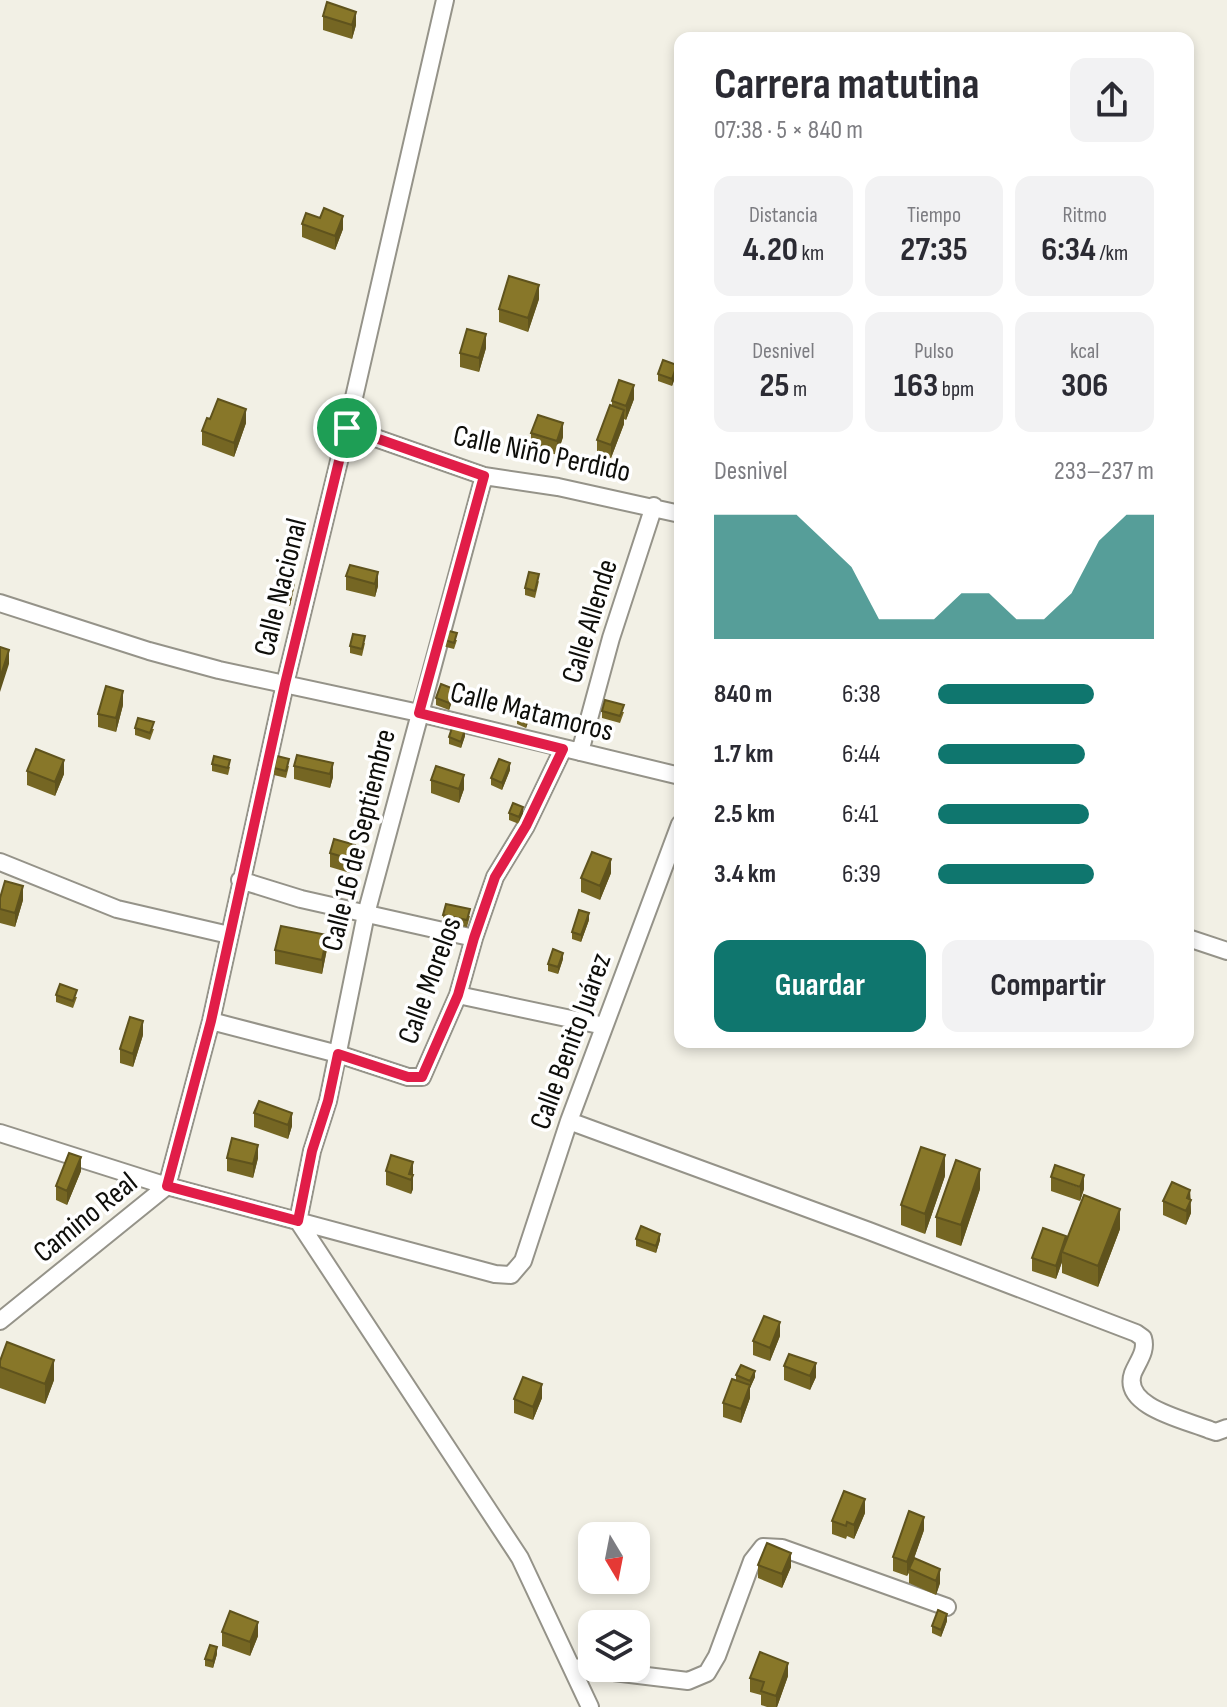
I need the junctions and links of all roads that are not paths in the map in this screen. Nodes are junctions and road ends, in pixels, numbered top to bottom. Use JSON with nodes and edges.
{"nodes":[{"id":1,"x":445,"y":0,"type":"edge"},
{"id":2,"x":347,"y":428,"type":"junction"},
{"id":3,"x":484,"y":476,"type":"junction"},
{"id":4,"x":654,"y":506,"type":"junction"},
{"id":5,"x":674,"y":512,"type":"edge"},
{"id":6,"x":0,"y":603,"type":"edge"},
{"id":7,"x":285,"y":684,"type":"junction"},
{"id":8,"x":419,"y":713,"type":"junction"},
{"id":9,"x":563,"y":749,"type":"junction"},
{"id":10,"x":580,"y":752,"type":"junction"},
{"id":11,"x":674,"y":775,"type":"edge"},
{"id":12,"x":674,"y":840,"type":"edge"},
{"id":13,"x":0,"y":862,"type":"edge"},
{"id":14,"x":240,"y":880,"type":"junction"},
{"id":15,"x":366,"y":914,"type":"junction"},
{"id":16,"x":229,"y":935,"type":"junction"},
{"id":17,"x":474,"y":938,"type":"junction"},
{"id":18,"x":1194,"y":940,"type":"edge"},
{"id":19,"x":1227,"y":951,"type":"edge"},
{"id":20,"x":458,"y":995,"type":"junction"},
{"id":21,"x":211,"y":1021,"type":"junction"},
{"id":22,"x":604,"y":1026,"type":"junction"},
{"id":23,"x":338,"y":1054,"type":"junction"},
{"id":24,"x":569,"y":1121,"type":"junction"},
{"id":25,"x":0,"y":1133,"type":"edge"},
{"id":26,"x":167,"y":1186,"type":"junction"},
{"id":27,"x":298,"y":1221,"type":"junction"},
{"id":28,"x":0,"y":1321,"type":"edge"},
{"id":29,"x":1227,"y":1428,"type":"edge"},
{"id":30,"x":947,"y":1607,"type":"dead end"},
{"id":31,"x":572,"y":1667,"type":"junction"},
{"id":32,"x":590,"y":1707,"type":"edge"}],
"edges":[{"from":1,"to":2,"type":"street","name":"Calle Nacional"},
{"from":2,"to":3,"type":"street","name":"Calle Niño Perdido"},
{"from":2,"to":7,"type":"street","name":"Calle Nacional"},
{"from":3,"to":4,"type":"street","name":"Calle Niño Perdido"},
{"from":3,"to":8,"type":"street","name":"Calle 16 de Septiembre"},
{"from":4,"to":5,"type":"street","name":"Calle Niño Perdido"},
{"from":4,"to":10,"type":"street","name":"Calle Allende"},
{"from":6,"to":7,"type":"street","name":"Calle Matamoros"},
{"from":7,"to":8,"type":"street","name":"Calle Matamoros"},
{"from":7,"to":14,"type":"street","name":"Calle Nacional"},
{"from":8,"to":9,"type":"street","name":"Calle Matamoros"},
{"from":8,"to":15,"type":"street","name":"Calle 16 de Septiembre"},
{"from":9,"to":10,"type":"street","name":"Calle Matamoros"},
{"from":9,"to":17,"type":"street","name":"Calle Morelos"},
{"from":10,"to":11,"type":"street","name":"Calle Matamoros"},
{"from":12,"to":22,"type":"street","name":"Calle Benito Juárez"},
{"from":13,"to":16,"type":"street"},
{"from":14,"to":15,"type":"street"},
{"from":14,"to":16,"type":"street","name":"Calle Nacional"},
{"from":15,"to":17,"type":"street"},
{"from":15,"to":23,"type":"street","name":"Calle 16 de Septiembre"},
{"from":16,"to":21,"type":"street","name":"Calle Nacional"},
{"from":17,"to":20,"type":"street","name":"Calle Morelos"},
{"from":18,"to":19,"type":"street"},
{"from":20,"to":22,"type":"street"},
{"from":20,"to":23,"type":"street","name":"Calle Morelos"},
{"from":21,"to":23,"type":"street","name":"Calle Morelos"},
{"from":21,"to":26,"type":"street","name":"Calle Nacional"},
{"from":22,"to":24,"type":"street","name":"Calle Benito Juárez"},
{"from":23,"to":27,"type":"street","name":"Calle 16 de Septiembre"},
{"from":24,"to":27,"type":"street","name":"Calle Benito Juárez"},
{"from":24,"to":29,"type":"street"},
{"from":25,"to":26,"type":"street"},
{"from":26,"to":27,"type":"street"},
{"from":26,"to":28,"type":"street","name":"Camino Real"},
{"from":27,"to":31,"type":"street"},
{"from":30,"to":31,"type":"street"},
{"from":31,"to":32,"type":"street"}]}
